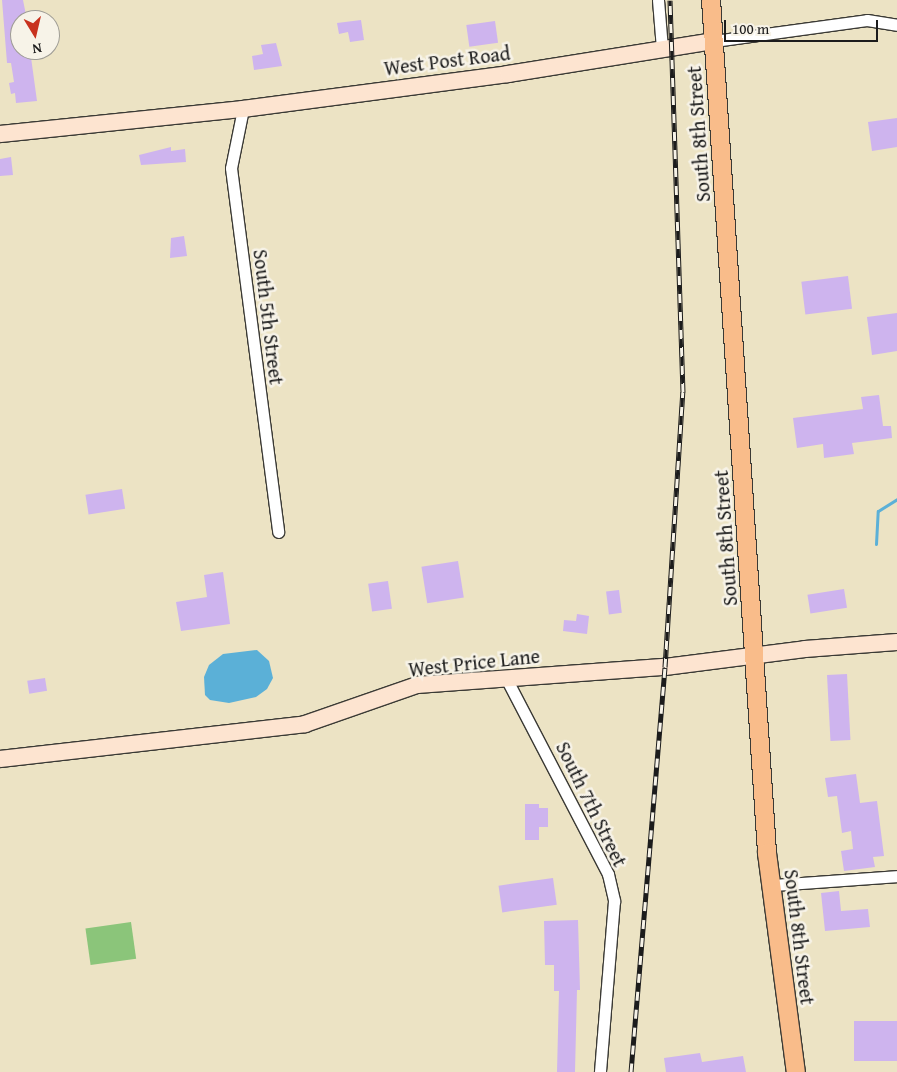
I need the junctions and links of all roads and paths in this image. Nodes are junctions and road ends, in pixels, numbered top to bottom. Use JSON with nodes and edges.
{"nodes":[{"id":1,"x":658,"y":0,"type":"edge"},
{"id":2,"x":711,"y":0,"type":"edge"},
{"id":3,"x":897,"y":25,"type":"edge"},
{"id":4,"x":714,"y":41,"type":"junction"},
{"id":5,"x":662,"y":49,"type":"junction"},
{"id":6,"x":243,"y":109,"type":"junction"},
{"id":7,"x":0,"y":134,"type":"edge"},
{"id":8,"x":278,"y":532,"type":"dead end"},
{"id":9,"x":897,"y":642,"type":"edge"},
{"id":10,"x":754,"y":656,"type":"junction"},
{"id":11,"x":507,"y":680,"type":"junction"},
{"id":12,"x":0,"y":759,"type":"edge"},
{"id":13,"x":897,"y":876,"type":"edge"},
{"id":14,"x":772,"y":885,"type":"junction"},
{"id":15,"x":600,"y":1072,"type":"edge"},
{"id":16,"x":796,"y":1072,"type":"edge"}],
"edges":[{"from":1,"to":5,"type":"street"},
{"from":2,"to":4,"type":"main road","name":"South 8th Street"},
{"from":3,"to":4,"type":"street","name":"West Post Road"},
{"from":4,"to":5,"type":"street","name":"West Post Road"},
{"from":4,"to":10,"type":"main road","name":"South 8th Street"},
{"from":5,"to":6,"type":"street","name":"West Post Road"},
{"from":6,"to":7,"type":"street","name":"West Post Road"},
{"from":6,"to":8,"type":"street","name":"South 5th Street"},
{"from":9,"to":10,"type":"street","name":"West Price Lane"},
{"from":10,"to":11,"type":"street","name":"West Price Lane"},
{"from":10,"to":14,"type":"main road","name":"South 8th Street"},
{"from":11,"to":12,"type":"street","name":"West Price Lane"},
{"from":11,"to":15,"type":"street","name":"South 7th Street"},
{"from":13,"to":14,"type":"street"},
{"from":14,"to":16,"type":"main road","name":"South 8th Street"}]}
